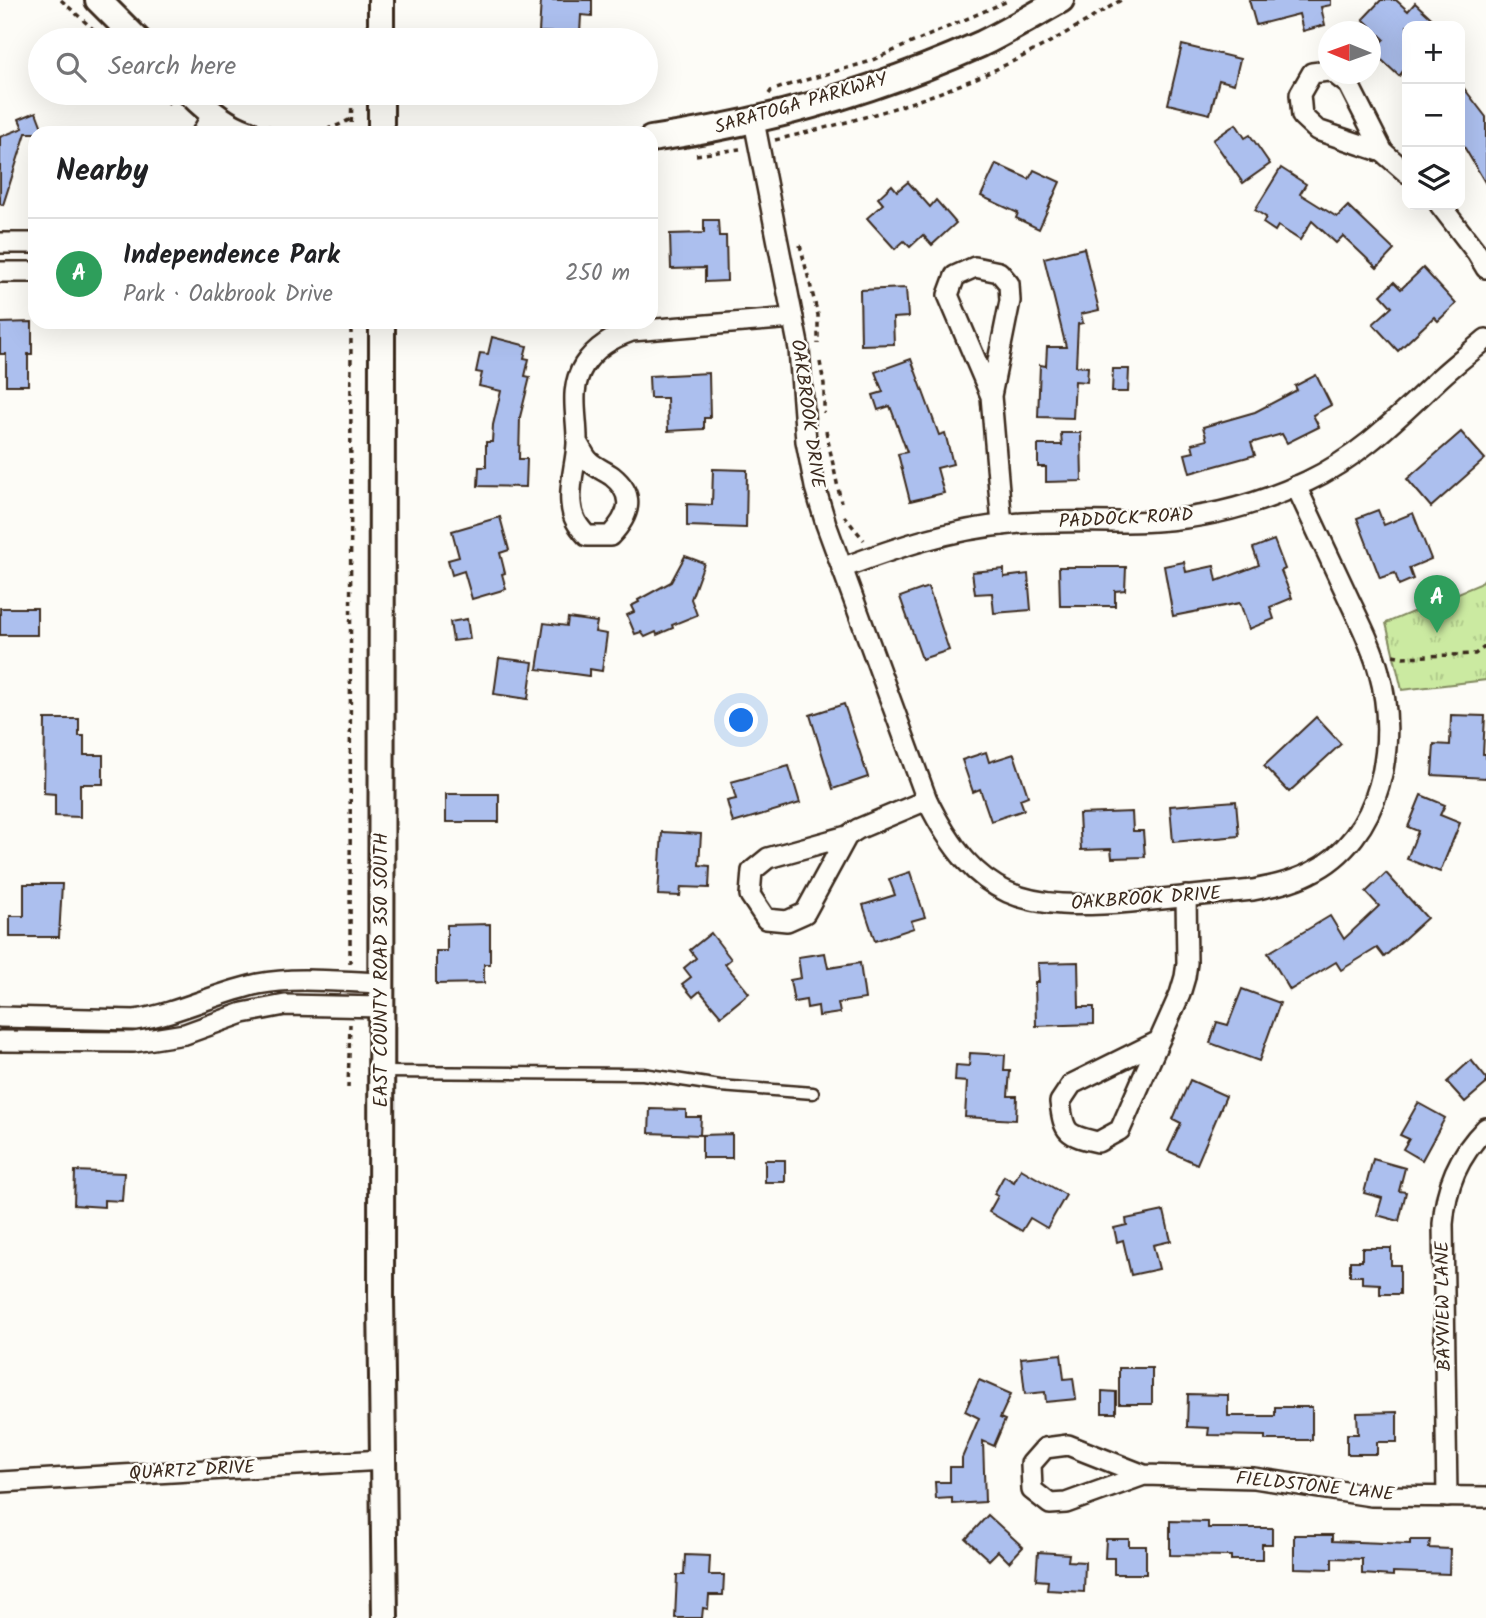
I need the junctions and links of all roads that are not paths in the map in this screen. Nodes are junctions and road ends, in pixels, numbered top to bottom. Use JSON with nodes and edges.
{"nodes":[{"id":1,"x":97,"y":0,"type":"edge"},
{"id":2,"x":381,"y":0,"type":"edge"},
{"id":3,"x":1061,"y":0,"type":"edge"},
{"id":4,"x":126,"y":28,"type":"edge"},
{"id":5,"x":381,"y":28,"type":"edge"},
{"id":6,"x":1318,"y":72,"type":"edge"},
{"id":7,"x":1348,"y":84,"type":"edge"},
{"id":8,"x":197,"y":105,"type":"edge"},
{"id":9,"x":381,"y":105,"type":"edge"},
{"id":10,"x":762,"y":118,"type":"junction"},
{"id":11,"x":208,"y":123,"type":"edge"},
{"id":12,"x":382,"y":126,"type":"edge"},
{"id":13,"x":658,"y":138,"type":"edge"},
{"id":14,"x":1383,"y":152,"type":"junction"},
{"id":15,"x":1402,"y":169,"type":"edge"},
{"id":16,"x":1444,"y":210,"type":"edge"},
{"id":17,"x":0,"y":243,"type":"edge"},
{"id":18,"x":28,"y":243,"type":"edge"},
{"id":19,"x":1486,"y":268,"type":"edge"},
{"id":20,"x":0,"y":272,"type":"edge"},
{"id":21,"x":28,"y":272,"type":"edge"},
{"id":22,"x":793,"y":318,"type":"junction"},
{"id":23,"x":382,"y":329,"type":"edge"},
{"id":24,"x":657,"y":329,"type":"edge"},
{"id":25,"x":658,"y":329,"type":"edge"},
{"id":26,"x":1486,"y":339,"type":"edge"},
{"id":27,"x":991,"y":396,"type":"junction"},
{"id":28,"x":577,"y":442,"type":"junction"},
{"id":29,"x":1296,"y":486,"type":"junction"},
{"id":30,"x":1002,"y":525,"type":"junction"},
{"id":31,"x":842,"y":568,"type":"junction"},
{"id":32,"x":928,"y":800,"type":"junction"},
{"id":33,"x":847,"y":836,"type":"junction"},
{"id":34,"x":1186,"y":896,"type":"junction"},
{"id":35,"x":382,"y":995,"type":"junction"},
{"id":36,"x":0,"y":1017,"type":"edge"},
{"id":37,"x":152,"y":1018,"type":"junction"},
{"id":38,"x":155,"y":1038,"type":"junction"},
{"id":39,"x":0,"y":1041,"type":"edge"},
{"id":40,"x":1159,"y":1041,"type":"junction"},
{"id":41,"x":382,"y":1072,"type":"junction"},
{"id":42,"x":813,"y":1093,"type":"dead end"},
{"id":43,"x":1486,"y":1128,"type":"edge"},
{"id":44,"x":383,"y":1460,"type":"junction"},
{"id":45,"x":1144,"y":1475,"type":"junction"},
{"id":46,"x":0,"y":1482,"type":"edge"},
{"id":47,"x":1447,"y":1497,"type":"junction"},
{"id":48,"x":1486,"y":1497,"type":"edge"},
{"id":49,"x":385,"y":1618,"type":"edge"}],
"edges":[{"from":1,"to":4,"type":"street"},
{"from":2,"to":5,"type":"street"},
{"from":3,"to":10,"type":"street","name":"SARATOGA PARKWAY"},
{"from":6,"to":14,"type":"street"},
{"from":7,"to":14,"type":"street"},
{"from":8,"to":11,"type":"street"},
{"from":9,"to":12,"type":"street"},
{"from":10,"to":13,"type":"street","name":"SARATOGA PARKWAY"},
{"from":10,"to":22,"type":"street","name":"OAKBROOK DRIVE"},
{"from":14,"to":15,"type":"street"},
{"from":16,"to":19,"type":"street"},
{"from":17,"to":18,"type":"street"},
{"from":20,"to":21,"type":"street"},
{"from":22,"to":25,"type":"street","name":"OAKBROOK DRIVE"},
{"from":22,"to":31,"type":"street","name":"OAKBROOK DRIVE"},
{"from":23,"to":35,"type":"street","name":"EAST COUNTY ROAD 350 SOUTH"},
{"from":24,"to":28,"type":"street","name":"OAKBROOK DRIVE"},
{"from":26,"to":29,"type":"street","name":"PADDOCK ROAD"},
{"from":27,"to":27,"type":"street"},
{"from":27,"to":30,"type":"street"},
{"from":28,"to":28,"type":"street","name":"OAKBROOK DRIVE"},
{"from":29,"to":30,"type":"street","name":"PADDOCK ROAD"},
{"from":29,"to":34,"type":"street","name":"OAKBROOK DRIVE"},
{"from":30,"to":31,"type":"street","name":"PADDOCK ROAD"},
{"from":31,"to":32,"type":"street","name":"OAKBROOK DRIVE"},
{"from":32,"to":33,"type":"street"},
{"from":32,"to":34,"type":"street","name":"OAKBROOK DRIVE"},
{"from":33,"to":33,"type":"street"},
{"from":34,"to":40,"type":"street"},
{"from":35,"to":37,"type":"street"},
{"from":35,"to":38,"type":"street"},
{"from":35,"to":41,"type":"street","name":"EAST COUNTY ROAD 350 SOUTH"},
{"from":36,"to":37,"type":"street"},
{"from":37,"to":38,"type":"lane"},
{"from":38,"to":39,"type":"street"},
{"from":40,"to":40,"type":"street"},
{"from":41,"to":42,"type":"lane"},
{"from":41,"to":44,"type":"street","name":"EAST COUNTY ROAD 350 SOUTH"},
{"from":43,"to":47,"type":"street","name":"BAYVIEW LANE"},
{"from":44,"to":46,"type":"street","name":"QUARTZ DRIVE"},
{"from":44,"to":49,"type":"street","name":"EAST COUNTY ROAD 350 SOUTH"},
{"from":45,"to":45,"type":"street","name":"FIELDSTONE LANE"},
{"from":45,"to":47,"type":"street","name":"FIELDSTONE LANE"},
{"from":47,"to":48,"type":"street","name":"FIELDSTONE LANE"}]}
